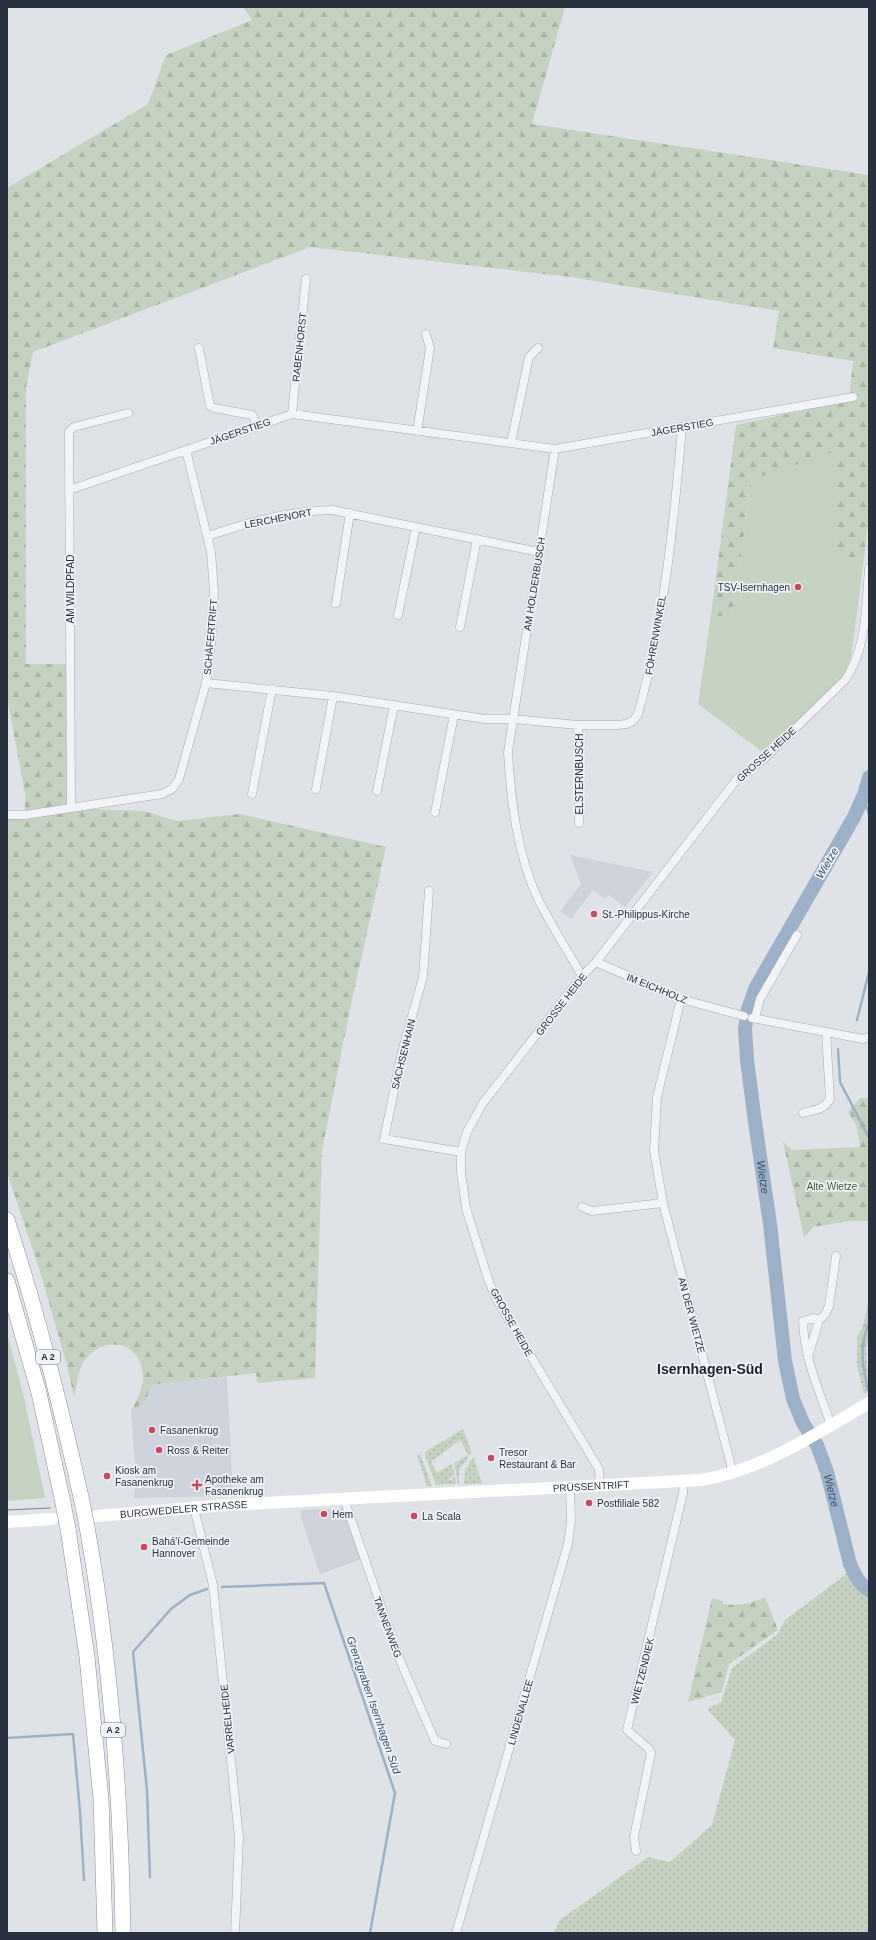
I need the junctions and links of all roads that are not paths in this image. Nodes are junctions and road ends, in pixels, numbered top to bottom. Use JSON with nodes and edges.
{"nodes":[{"id":1,"x":306,"y":279,"type":"dead end"},
{"id":2,"x":426,"y":334,"type":"dead end"},
{"id":3,"x":199,"y":348,"type":"dead end"},
{"id":4,"x":538,"y":348,"type":"dead end"},
{"id":5,"x":853,"y":397,"type":"dead end"},
{"id":6,"x":128,"y":413,"type":"dead end"},
{"id":7,"x":292,"y":414,"type":"junction"},
{"id":8,"x":258,"y":424,"type":"junction"},
{"id":9,"x":682,"y":427,"type":"junction"},
{"id":10,"x":417,"y":432,"type":"junction"},
{"id":11,"x":511,"y":443,"type":"junction"},
{"id":12,"x":555,"y":449,"type":"junction"},
{"id":13,"x":186,"y":450,"type":"junction"},
{"id":14,"x":69,"y":490,"type":"junction"},
{"id":15,"x":350,"y":513,"type":"junction"},
{"id":16,"x":416,"y":526,"type":"junction"},
{"id":17,"x":208,"y":536,"type":"junction"},
{"id":18,"x":477,"y":539,"type":"junction"},
{"id":19,"x":539,"y":552,"type":"junction"},
{"id":20,"x":869,"y":568,"type":"edge"},
{"id":21,"x":336,"y":603,"type":"dead end"},
{"id":22,"x":398,"y":615,"type":"dead end"},
{"id":23,"x":460,"y":628,"type":"dead end"},
{"id":24,"x":206,"y":682,"type":"junction"},
{"id":25,"x":272,"y":689,"type":"junction"},
{"id":26,"x":333,"y":696,"type":"junction"},
{"id":27,"x":394,"y":705,"type":"junction"},
{"id":28,"x":454,"y":715,"type":"junction"},
{"id":29,"x":513,"y":719,"type":"junction"},
{"id":30,"x":578,"y":725,"type":"junction"},
{"id":31,"x":316,"y":789,"type":"dead end"},
{"id":32,"x":377,"y":791,"type":"dead end"},
{"id":33,"x":252,"y":794,"type":"dead end"},
{"id":34,"x":71,"y":808,"type":"junction"},
{"id":35,"x":435,"y":812,"type":"dead end"},
{"id":36,"x":7,"y":815,"type":"edge"},
{"id":37,"x":579,"y":823,"type":"dead end"},
{"id":38,"x":429,"y":891,"type":"dead end"},
{"id":39,"x":797,"y":935,"type":"dead end"},
{"id":40,"x":596,"y":962,"type":"junction"},
{"id":41,"x":582,"y":976,"type":"junction"},
{"id":42,"x":681,"y":999,"type":"junction"},
{"id":43,"x":750,"y":1017,"type":"junction"},
{"id":44,"x":826,"y":1032,"type":"junction"},
{"id":45,"x":869,"y":1037,"type":"edge"},
{"id":46,"x":803,"y":1113,"type":"dead end"},
{"id":47,"x":461,"y":1152,"type":"junction"},
{"id":48,"x":663,"y":1203,"type":"junction"},
{"id":49,"x":582,"y":1207,"type":"dead end"},
{"id":50,"x":7,"y":1220,"type":"edge"},
{"id":51,"x":836,"y":1256,"type":"dead end"},
{"id":52,"x":7,"y":1281,"type":"edge"},
{"id":53,"x":819,"y":1320,"type":"junction"},
{"id":54,"x":808,"y":1360,"type":"junction"},
{"id":55,"x":869,"y":1403,"type":"edge"},
{"id":56,"x":831,"y":1425,"type":"junction"},
{"id":57,"x":734,"y":1473,"type":"junction"},
{"id":58,"x":684,"y":1482,"type":"junction"},
{"id":59,"x":600,"y":1486,"type":"junction"},
{"id":60,"x":570,"y":1488,"type":"junction"},
{"id":61,"x":344,"y":1499,"type":"junction"},
{"id":62,"x":295,"y":1501,"type":"joint"},
{"id":63,"x":194,"y":1508,"type":"junction"},
{"id":64,"x":97,"y":1516,"type":"dead end"},
{"id":65,"x":52,"y":1519,"type":"dead end"},
{"id":66,"x":7,"y":1522,"type":"edge"},
{"id":67,"x":446,"y":1744,"type":"dead end"},
{"id":68,"x":636,"y":1851,"type":"dead end"},
{"id":69,"x":105,"y":1933,"type":"edge"},
{"id":70,"x":123,"y":1933,"type":"edge"},
{"id":71,"x":236,"y":1933,"type":"edge"},
{"id":72,"x":456,"y":1933,"type":"edge"}],
"edges":[{"from":1,"to":7,"type":"street","name":"RABENHORST"},
{"from":2,"to":10,"type":"street"},
{"from":3,"to":8,"type":"street"},
{"from":4,"to":11,"type":"street"},
{"from":5,"to":9,"type":"street","name":"JÄGERSTIEG"},
{"from":6,"to":14,"type":"street","name":"AM WILDPFAD"},
{"from":7,"to":8,"type":"street","name":"JÄGERSTIEG"},
{"from":7,"to":10,"type":"street","name":"JÄGERSTIEG"},
{"from":8,"to":13,"type":"street","name":"JÄGERSTIEG"},
{"from":9,"to":12,"type":"street","name":"JÄGERSTIEG"},
{"from":9,"to":30,"type":"street","name":"FÖHRENWINKEL"},
{"from":10,"to":11,"type":"street","name":"JÄGERSTIEG"},
{"from":11,"to":12,"type":"street","name":"JÄGERSTIEG"},
{"from":12,"to":19,"type":"street","name":"AM HOLDERBUSCH"},
{"from":13,"to":14,"type":"street","name":"JÄGERSTIEG"},
{"from":13,"to":17,"type":"street","name":"SCHÄFERTRIFT"},
{"from":14,"to":34,"type":"street","name":"AM WILDPFAD"},
{"from":15,"to":16,"type":"street","name":"LERCHENORT"},
{"from":15,"to":17,"type":"street","name":"LERCHENORT"},
{"from":15,"to":21,"type":"street"},
{"from":16,"to":18,"type":"street","name":"LERCHENORT"},
{"from":16,"to":22,"type":"street"},
{"from":17,"to":24,"type":"street","name":"SCHÄFERTRIFT"},
{"from":18,"to":19,"type":"street","name":"LERCHENORT"},
{"from":18,"to":23,"type":"street"},
{"from":19,"to":29,"type":"street","name":"AM HOLDERBUSCH"},
{"from":20,"to":40,"type":"street","name":"GROSSE HEIDE"},
{"from":24,"to":25,"type":"street","name":"FÖHRENWINKEL"},
{"from":24,"to":34,"type":"street","name":"SCHÄFERTRIFT"},
{"from":25,"to":26,"type":"street","name":"FÖHRENWINKEL"},
{"from":25,"to":33,"type":"street"},
{"from":26,"to":27,"type":"street","name":"FÖHRENWINKEL"},
{"from":26,"to":31,"type":"street"},
{"from":27,"to":28,"type":"street","name":"FÖHRENWINKEL"},
{"from":27,"to":32,"type":"street"},
{"from":28,"to":29,"type":"street","name":"FÖHRENWINKEL"},
{"from":28,"to":35,"type":"street"},
{"from":29,"to":30,"type":"street","name":"FÖHRENWINKEL"},
{"from":29,"to":41,"type":"street","name":"AM HOLDERBUSCH"},
{"from":30,"to":37,"type":"street","name":"ELSTERNBUSCH"},
{"from":34,"to":36,"type":"street","name":"SCHÄFERTRIFT"},
{"from":38,"to":47,"type":"street","name":"SACHSENHAIN"},
{"from":39,"to":43,"type":"street"},
{"from":40,"to":41,"type":"street","name":"GROSSE HEIDE"},
{"from":40,"to":42,"type":"street","name":"IM EICHHOLZ"},
{"from":41,"to":47,"type":"street","name":"GROSSE HEIDE"},
{"from":42,"to":43,"type":"street","name":"IM EICHHOLZ"},
{"from":42,"to":48,"type":"street","name":"AN DER WIETZE"},
{"from":43,"to":44,"type":"street","name":"IM EICHHOLZ"},
{"from":44,"to":45,"type":"street","name":"IM EICHHOLZ"},
{"from":44,"to":46,"type":"street"},
{"from":47,"to":59,"type":"street","name":"GROSSE HEIDE"},
{"from":48,"to":49,"type":"street"},
{"from":48,"to":57,"type":"street","name":"AN DER WIETZE"},
{"from":50,"to":70,"type":"highway","number":"A 2","bridge":true},
{"from":51,"to":53,"type":"street"},
{"from":52,"to":69,"type":"highway","number":"A 2","bridge":true},
{"from":53,"to":54,"type":"street"},
{"from":53,"to":54,"type":"street"},
{"from":54,"to":56,"type":"street"},
{"from":55,"to":56,"type":"main road","name":"PRÜSSENTRIFT"},
{"from":56,"to":57,"type":"main road","name":"PRÜSSENTRIFT"},
{"from":57,"to":58,"type":"main road","name":"PRÜSSENTRIFT"},
{"from":58,"to":59,"type":"main road","name":"PRÜSSENTRIFT"},
{"from":58,"to":68,"type":"street","name":"WIETZENDIEK"},
{"from":59,"to":60,"type":"main road","name":"PRÜSSENTRIFT"},
{"from":60,"to":61,"type":"main road","name":"PRÜSSENTRIFT"},
{"from":60,"to":72,"type":"street","name":"LINDENALLEE"},
{"from":61,"to":62,"type":"main road","name":"PRÜSSENTRIFT"},
{"from":61,"to":67,"type":"street","name":"TANNENWEG"},
{"from":62,"to":63,"type":"main road","name":"BURGWEDELER STRASSE"},
{"from":63,"to":64,"type":"main road","name":"BURGWEDELER STRASSE"},
{"from":63,"to":71,"type":"street","name":"VARRELHEIDE"},
{"from":65,"to":66,"type":"main road"}]}
